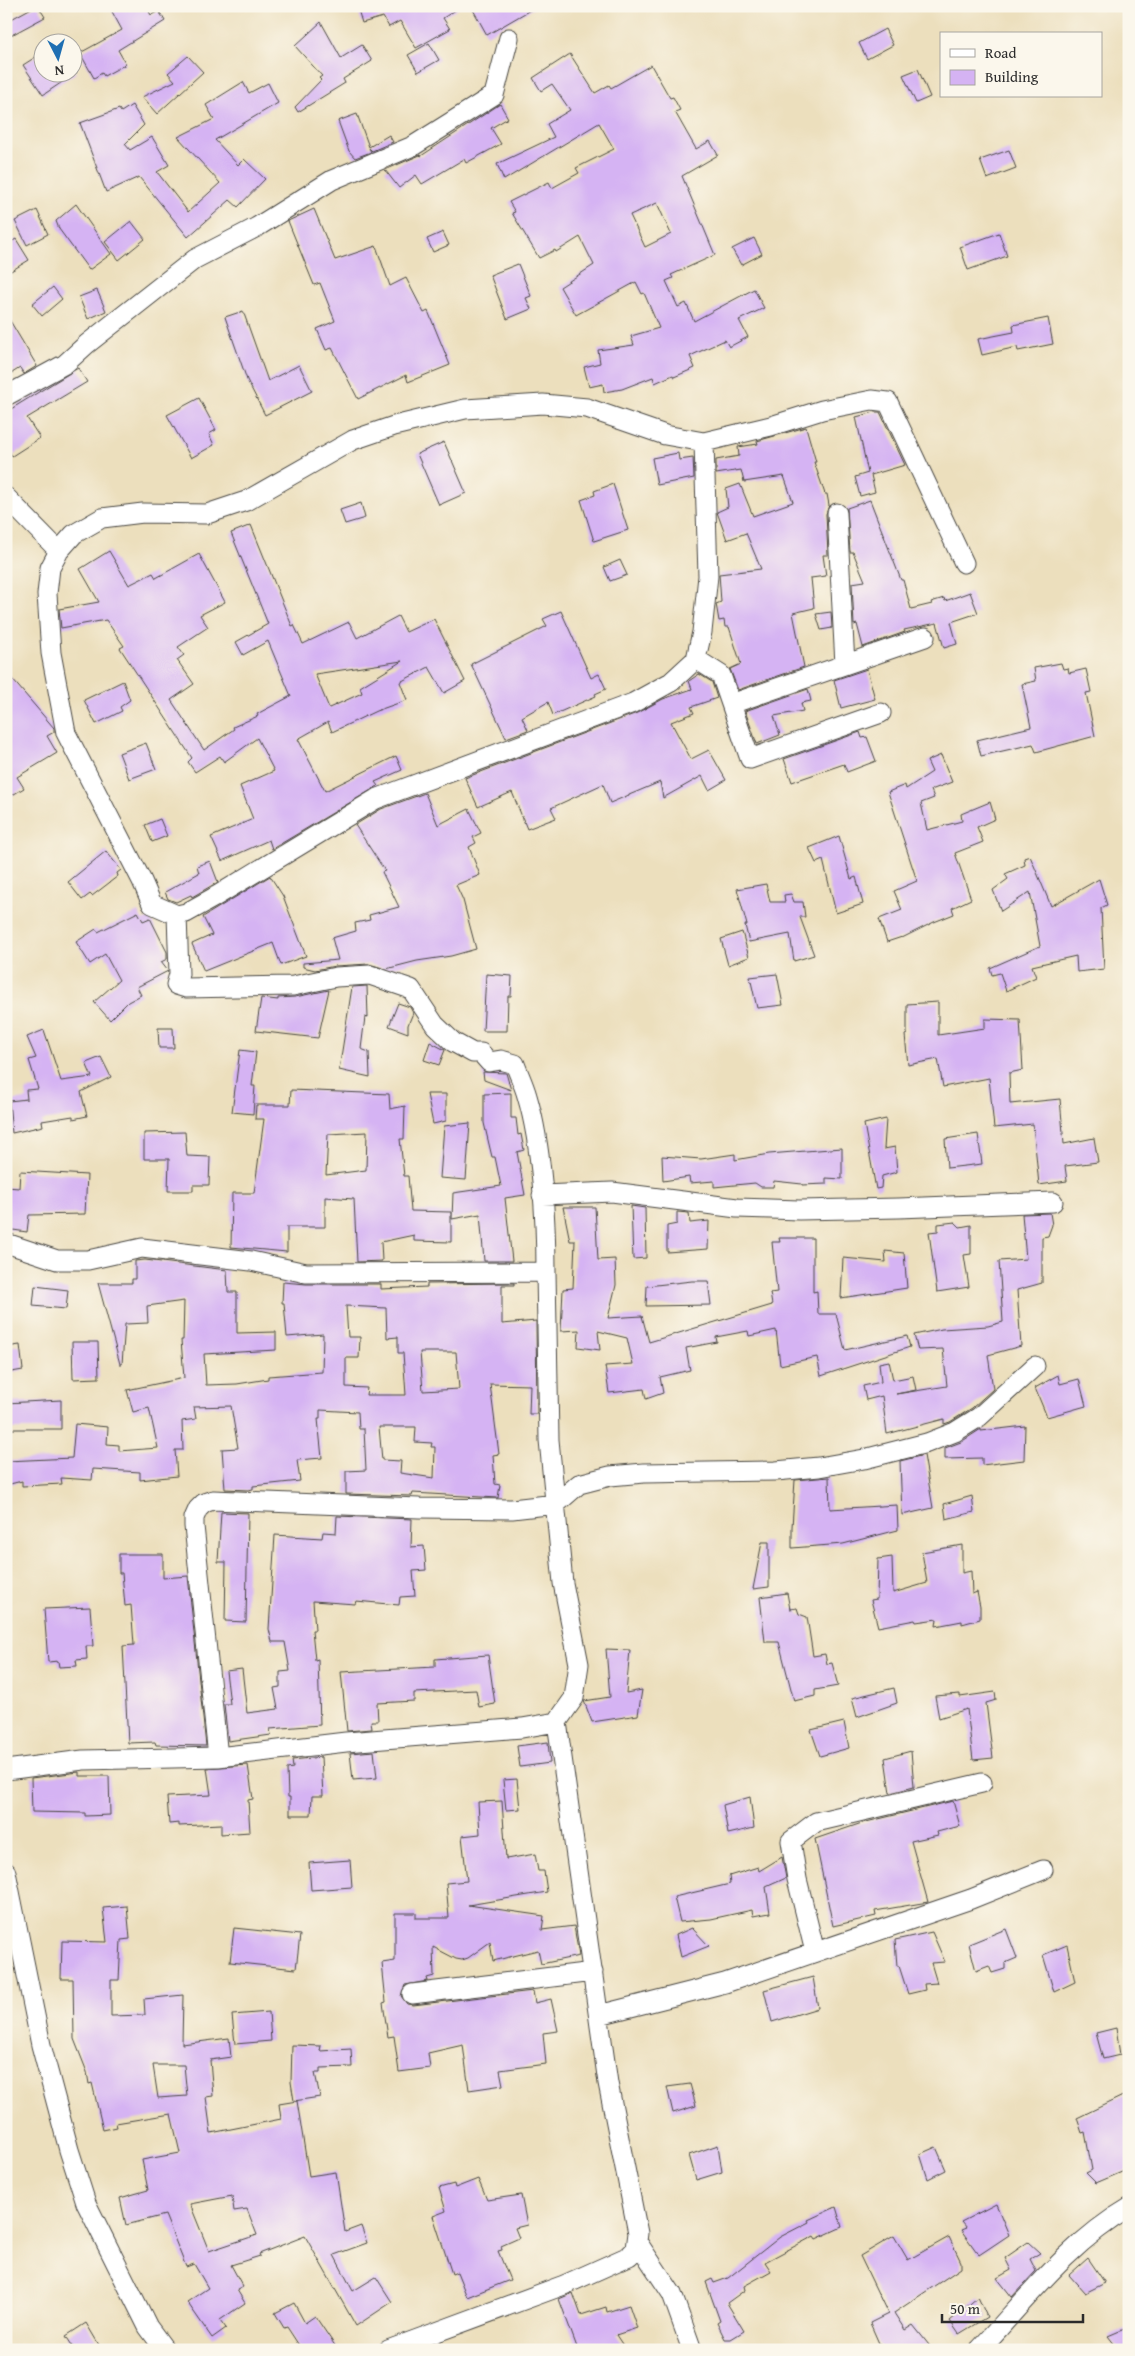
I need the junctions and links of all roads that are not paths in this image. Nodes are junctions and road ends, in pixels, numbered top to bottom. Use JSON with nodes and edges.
{"nodes":[{"id":1,"x":510,"y":38,"type":"dead end"},
{"id":2,"x":6,"y":396,"type":"edge"},
{"id":3,"x":704,"y":442,"type":"junction"},
{"id":4,"x":6,"y":496,"type":"edge"},
{"id":5,"x":837,"y":513,"type":"dead end"},
{"id":6,"x":59,"y":551,"type":"junction"},
{"id":7,"x":964,"y":562,"type":"dead end"},
{"id":8,"x":925,"y":637,"type":"dead end"},
{"id":9,"x":696,"y":659,"type":"junction"},
{"id":10,"x":845,"y":664,"type":"junction"},
{"id":11,"x":730,"y":704,"type":"junction"},
{"id":12,"x":881,"y":712,"type":"dead end"},
{"id":13,"x":177,"y":915,"type":"junction"},
{"id":14,"x":542,"y":1195,"type":"junction"},
{"id":15,"x":1053,"y":1202,"type":"dead end"},
{"id":16,"x":6,"y":1243,"type":"edge"},
{"id":17,"x":546,"y":1272,"type":"junction"},
{"id":18,"x":1036,"y":1366,"type":"dead end"},
{"id":19,"x":556,"y":1504,"type":"junction"},
{"id":20,"x":557,"y":1722,"type":"junction"},
{"id":21,"x":218,"y":1757,"type":"junction"},
{"id":22,"x":6,"y":1770,"type":"edge"},
{"id":23,"x":982,"y":1783,"type":"dead end"},
{"id":24,"x":1043,"y":1870,"type":"dead end"},
{"id":25,"x":6,"y":1872,"type":"edge"},
{"id":26,"x":815,"y":1952,"type":"junction"},
{"id":27,"x":593,"y":1972,"type":"junction"},
{"id":28,"x":412,"y":1994,"type":"dead end"},
{"id":29,"x":599,"y":2015,"type":"junction"},
{"id":30,"x":1129,"y":2208,"type":"edge"},
{"id":31,"x":638,"y":2243,"type":"junction"},
{"id":32,"x":165,"y":2350,"type":"edge"},
{"id":33,"x":388,"y":2350,"type":"edge"},
{"id":34,"x":692,"y":2350,"type":"edge"},
{"id":35,"x":979,"y":2350,"type":"edge"}],
"edges":[{"from":1,"to":2,"type":"street"},
{"from":3,"to":6,"type":"street"},
{"from":3,"to":7,"type":"street"},
{"from":3,"to":9,"type":"street"},
{"from":4,"to":6,"type":"street"},
{"from":5,"to":10,"type":"street"},
{"from":6,"to":13,"type":"street"},
{"from":8,"to":10,"type":"street"},
{"from":9,"to":11,"type":"street"},
{"from":9,"to":13,"type":"street"},
{"from":10,"to":11,"type":"street"},
{"from":11,"to":12,"type":"street"},
{"from":13,"to":14,"type":"street"},
{"from":14,"to":15,"type":"street"},
{"from":14,"to":17,"type":"street"},
{"from":16,"to":17,"type":"street"},
{"from":17,"to":19,"type":"street"},
{"from":18,"to":19,"type":"street"},
{"from":19,"to":20,"type":"street"},
{"from":19,"to":21,"type":"street"},
{"from":20,"to":21,"type":"street"},
{"from":20,"to":27,"type":"street"},
{"from":21,"to":22,"type":"street"},
{"from":23,"to":26,"type":"street"},
{"from":24,"to":26,"type":"street"},
{"from":25,"to":32,"type":"street"},
{"from":26,"to":29,"type":"street"},
{"from":27,"to":28,"type":"street"},
{"from":27,"to":29,"type":"street"},
{"from":29,"to":31,"type":"street"},
{"from":30,"to":35,"type":"street"},
{"from":31,"to":33,"type":"street"},
{"from":31,"to":34,"type":"street"}]}
